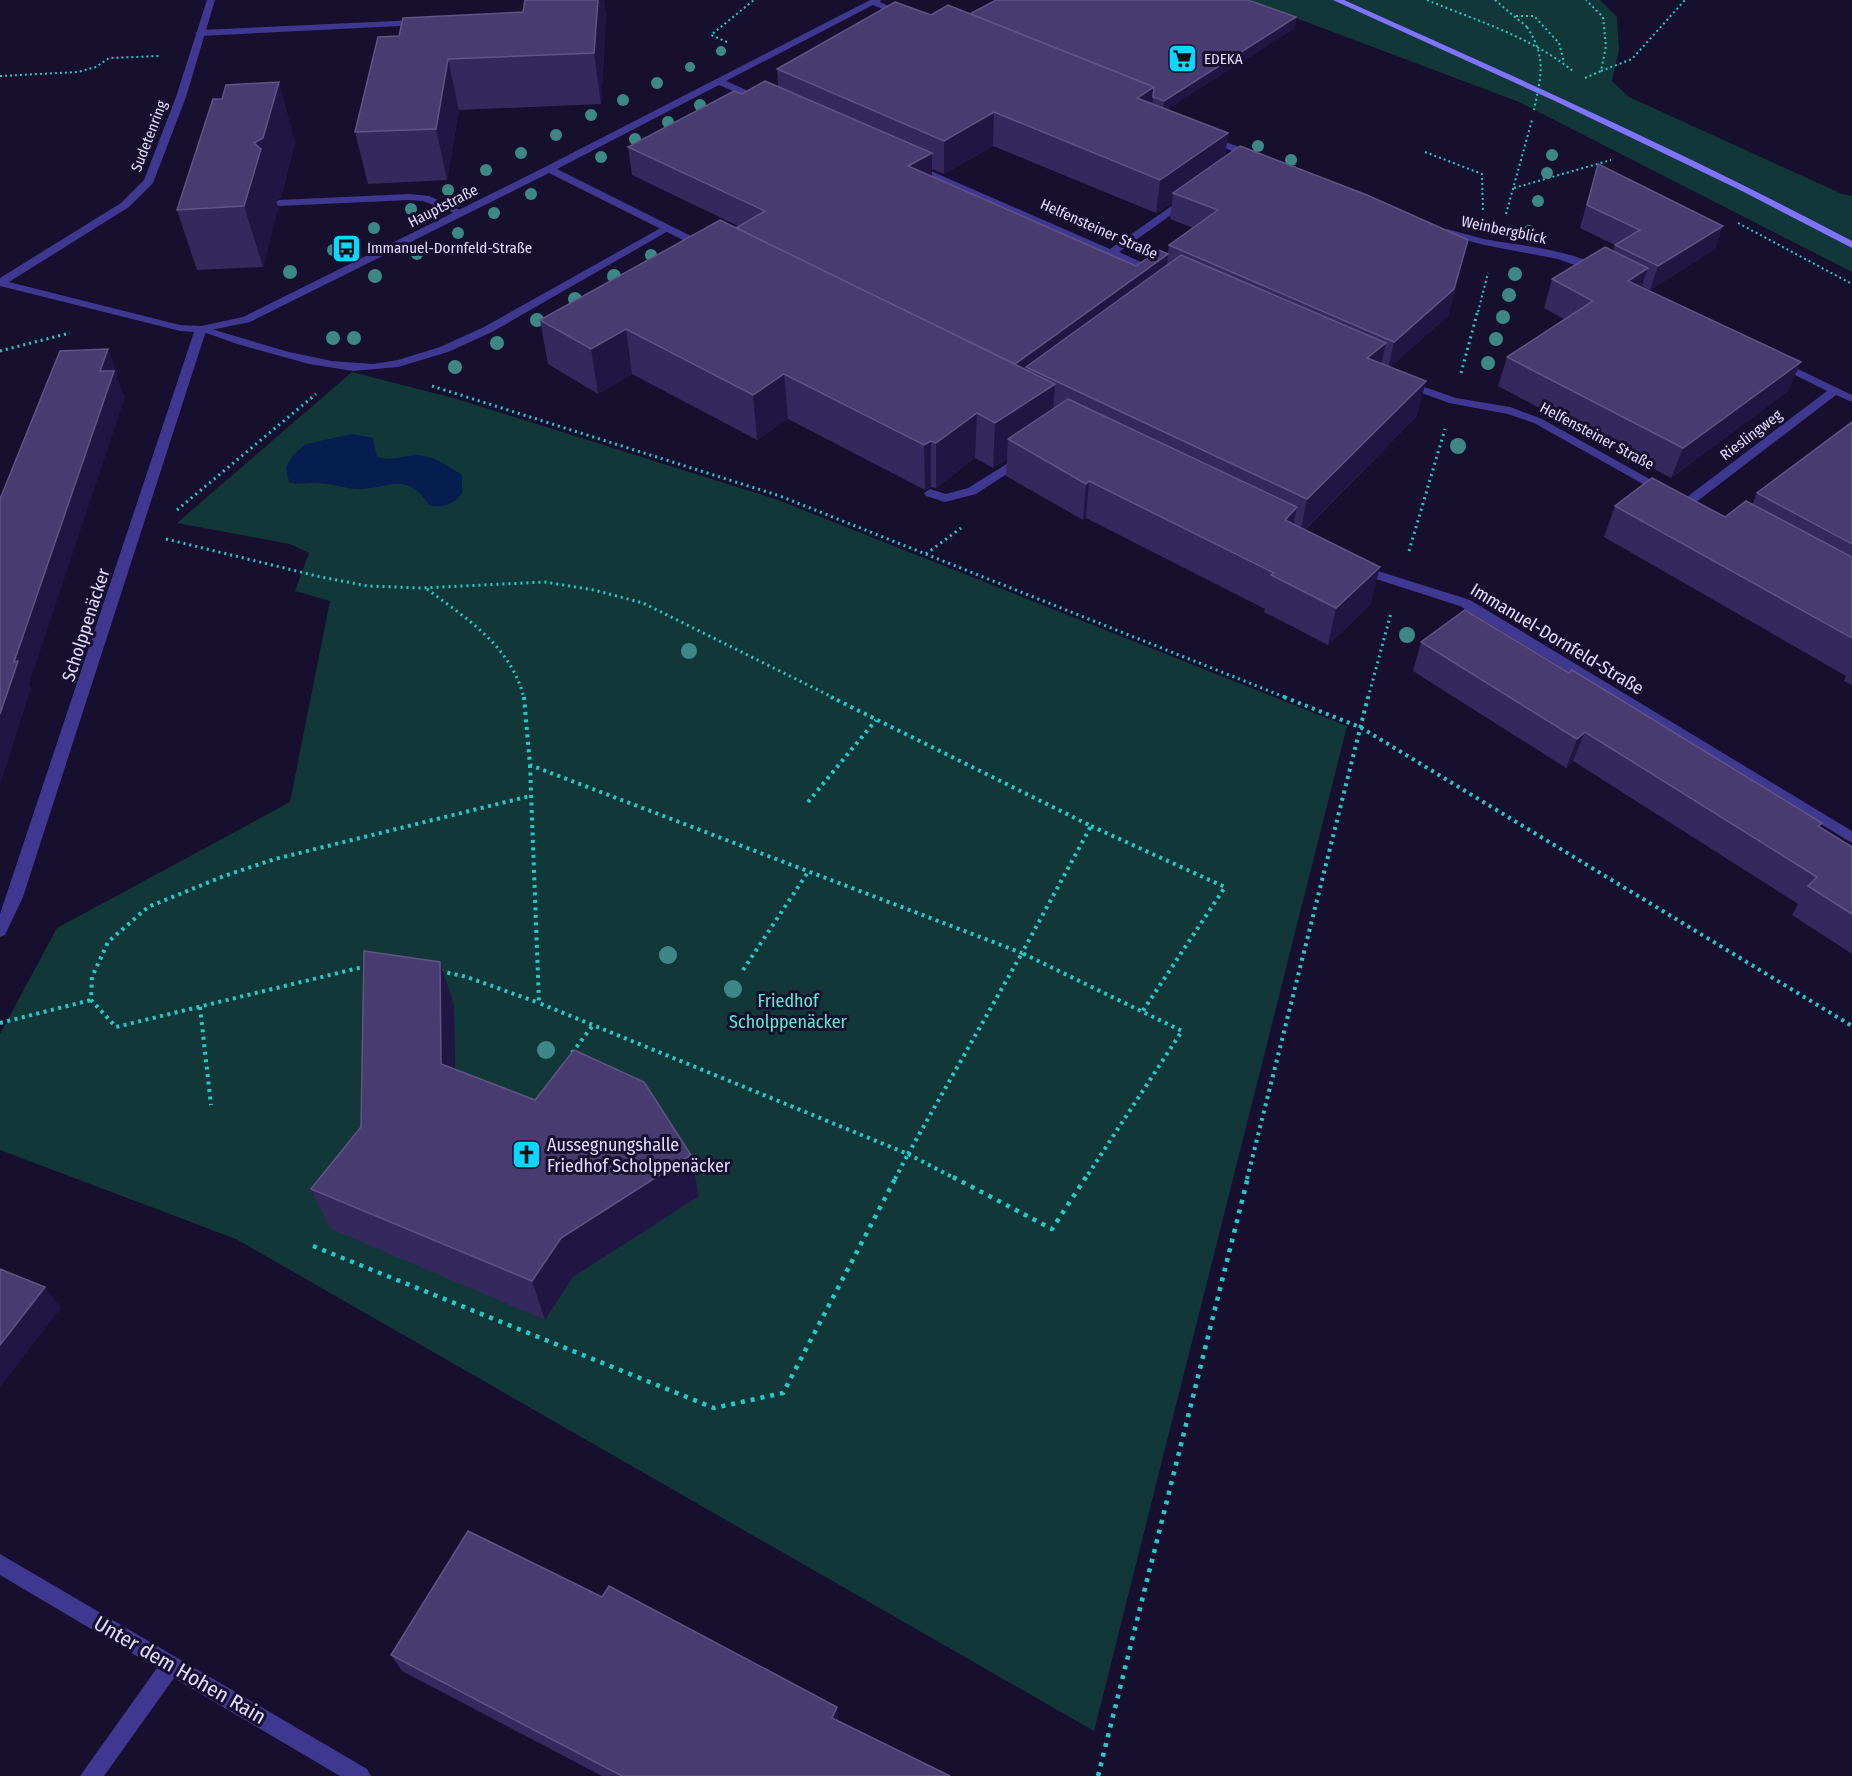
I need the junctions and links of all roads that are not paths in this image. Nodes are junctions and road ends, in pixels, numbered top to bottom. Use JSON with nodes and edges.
{"nodes":[{"id":1,"x":211,"y":0,"type":"edge"},
{"id":2,"x":1337,"y":0,"type":"edge"},
{"id":3,"x":875,"y":1,"type":"edge"},
{"id":4,"x":912,"y":18,"type":"edge"},
{"id":5,"x":416,"y":23,"type":"edge"},
{"id":6,"x":200,"y":33,"type":"junction"},
{"id":7,"x":720,"y":82,"type":"junction"},
{"id":8,"x":775,"y":106,"type":"edge"},
{"id":9,"x":1196,"y":133,"type":"edge"},
{"id":10,"x":1251,"y":159,"type":"edge"},
{"id":11,"x":905,"y":163,"type":"edge"},
{"id":12,"x":549,"y":169,"type":"junction"},
{"id":13,"x":1195,"y":194,"type":"edge"},
{"id":14,"x":279,"y":203,"type":"dead end"},
{"id":15,"x":462,"y":213,"type":"junction"},
{"id":16,"x":1433,"y":227,"type":"edge"},
{"id":17,"x":666,"y":228,"type":"junction"},
{"id":18,"x":1852,"y":245,"type":"edge"},
{"id":19,"x":1111,"y":253,"type":"junction"},
{"id":20,"x":718,"y":254,"type":"edge"},
{"id":21,"x":1610,"y":276,"type":"edge"},
{"id":22,"x":1166,"y":277,"type":"edge"},
{"id":23,"x":0,"y":283,"type":"edge"},
{"id":24,"x":201,"y":329,"type":"junction"},
{"id":25,"x":1770,"y":358,"type":"edge"},
{"id":26,"x":1399,"y":380,"type":"edge"},
{"id":27,"x":1834,"y":391,"type":"junction"},
{"id":28,"x":1852,"y":399,"type":"edge"},
{"id":29,"x":1030,"y":453,"type":"edge"},
{"id":30,"x":930,"y":493,"type":"dead end"},
{"id":31,"x":1692,"y":506,"type":"joint"},
{"id":32,"x":1345,"y":563,"type":"edge"},
{"id":33,"x":1852,"y":838,"type":"edge"},
{"id":34,"x":0,"y":931,"type":"edge"},
{"id":35,"x":0,"y":1564,"type":"edge"},
{"id":36,"x":172,"y":1664,"type":"junction"},
{"id":37,"x":91,"y":1776,"type":"edge"},
{"id":38,"x":360,"y":1776,"type":"edge"}],
"edges":[{"from":1,"to":6,"type":"street","name":"Sudetenring"},
{"from":2,"to":18,"type":"main road"},
{"from":3,"to":4,"type":"street"},
{"from":3,"to":7,"type":"street","name":"Hauptstraße"},
{"from":5,"to":6,"type":"street"},
{"from":6,"to":23,"type":"street","name":"Sudetenring"},
{"from":7,"to":8,"type":"street"},
{"from":7,"to":12,"type":"street","name":"Hauptstraße"},
{"from":9,"to":10,"type":"street"},
{"from":11,"to":19,"type":"street","name":"Helfensteiner Straße"},
{"from":12,"to":15,"type":"street","name":"Hauptstraße"},
{"from":12,"to":17,"type":"street"},
{"from":13,"to":19,"type":"street"},
{"from":14,"to":15,"type":"street"},
{"from":15,"to":24,"type":"street","name":"Hauptstraße"},
{"from":16,"to":21,"type":"street","name":"Weinbergblick"},
{"from":17,"to":20,"type":"street"},
{"from":17,"to":24,"type":"street"},
{"from":19,"to":22,"type":"street","name":"Helfensteiner Straße"},
{"from":23,"to":24,"type":"street","name":"Hauptstraße"},
{"from":24,"to":34,"type":"street","name":"Scholppenäcker"},
{"from":25,"to":27,"type":"street"},
{"from":26,"to":31,"type":"street","name":"Helfensteiner Straße"},
{"from":27,"to":28,"type":"street"},
{"from":27,"to":31,"type":"street","name":"Rieslingweg"},
{"from":29,"to":30,"type":"street"},
{"from":32,"to":33,"type":"street","name":"Immanuel-Dornfeld-Straße"},
{"from":35,"to":36,"type":"street","name":"Unter dem Hohen Rain"},
{"from":36,"to":37,"type":"street"},
{"from":36,"to":38,"type":"street","name":"Unter dem Hohen Rain"}]}
